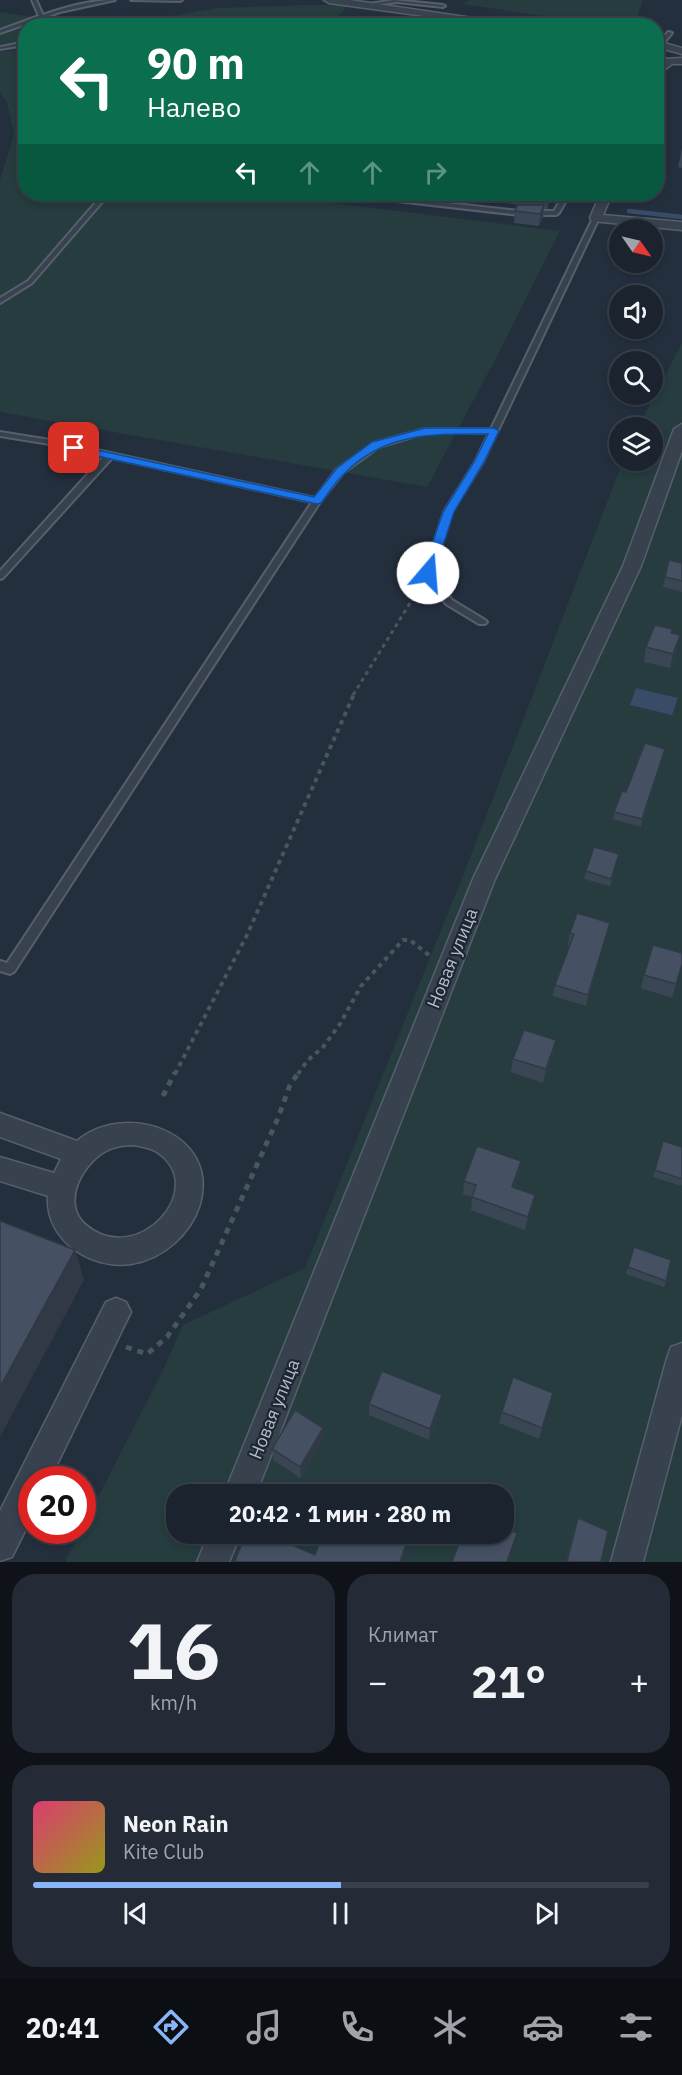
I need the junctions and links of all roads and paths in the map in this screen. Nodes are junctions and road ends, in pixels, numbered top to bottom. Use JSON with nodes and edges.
{"nodes":[{"id":1,"x":34,"y":0,"type":"edge"},
{"id":2,"x":113,"y":0,"type":"edge"},
{"id":3,"x":133,"y":0,"type":"edge"},
{"id":4,"x":180,"y":0,"type":"edge"},
{"id":5,"x":329,"y":0,"type":"edge"},
{"id":6,"x":449,"y":3,"type":"dead end"},
{"id":7,"x":366,"y":5,"type":"junction"},
{"id":8,"x":443,"y":6,"type":"junction"},
{"id":9,"x":432,"y":14,"type":"junction"},
{"id":10,"x":42,"y":17,"type":"joint"},
{"id":11,"x":463,"y":18,"type":"edge"},
{"id":12,"x":18,"y":26,"type":"edge"},
{"id":13,"x":0,"y":32,"type":"edge"},
{"id":14,"x":670,"y":33,"type":"dead end"},
{"id":15,"x":664,"y":39,"type":"edge"},
{"id":16,"x":18,"y":45,"type":"edge"},
{"id":17,"x":664,"y":46,"type":"edge"},
{"id":18,"x":0,"y":48,"type":"edge"},
{"id":19,"x":682,"y":51,"type":"edge"},
{"id":20,"x":664,"y":60,"type":"edge"},
{"id":21,"x":669,"y":61,"type":"junction"},
{"id":22,"x":682,"y":61,"type":"edge"},
{"id":23,"x":664,"y":66,"type":"edge"},
{"id":24,"x":100,"y":201,"type":"edge"},
{"id":25,"x":415,"y":201,"type":"edge"},
{"id":26,"x":563,"y":201,"type":"edge"},
{"id":27,"x":603,"y":201,"type":"edge"},
{"id":28,"x":596,"y":218,"type":"junction"},
{"id":29,"x":682,"y":226,"type":"edge"},
{"id":30,"x":0,"y":301,"type":"edge"},
{"id":31,"x":682,"y":429,"type":"edge"},
{"id":32,"x":494,"y":431,"type":"junction"},
{"id":33,"x":0,"y":434,"type":"edge"},
{"id":34,"x":108,"y":457,"type":"junction"},
{"id":35,"x":317,"y":501,"type":"junction"},
{"id":36,"x":428,"y":573,"type":"junction"},
{"id":37,"x":0,"y":576,"type":"edge"},
{"id":38,"x":482,"y":622,"type":"dead end"},
{"id":39,"x":425,"y":951,"type":"dead end"},
{"id":40,"x":0,"y":966,"type":"edge"},
{"id":41,"x":163,"y":1096,"type":"dead end"},
{"id":42,"x":0,"y":1125,"type":"edge"},
{"id":43,"x":81,"y":1154,"type":"junction"},
{"id":44,"x":0,"y":1169,"type":"edge"},
{"id":45,"x":62,"y":1188,"type":"junction"},
{"id":46,"x":109,"y":1325,"type":"joint"},
{"id":47,"x":682,"y":1358,"type":"edge"},
{"id":48,"x":39,"y":1466,"type":"edge"},
{"id":49,"x":244,"y":1484,"type":"edge"},
{"id":50,"x":18,"y":1509,"type":"edge"},
{"id":51,"x":220,"y":1544,"type":"edge"},
{"id":52,"x":0,"y":1545,"type":"edge"},
{"id":53,"x":213,"y":1562,"type":"edge"},
{"id":54,"x":627,"y":1562,"type":"edge"}],
"edges":[{"from":1,"to":10,"type":"lane"},
{"from":2,"to":10,"type":"lane"},
{"from":3,"to":4,"type":"lane"},
{"from":5,"to":7,"type":"street"},
{"from":6,"to":8,"type":"lane"},
{"from":7,"to":8,"type":"lane"},
{"from":7,"to":9,"type":"street"},
{"from":8,"to":9,"type":"lane"},
{"from":9,"to":11,"type":"street"},
{"from":12,"to":13,"type":"lane"},
{"from":14,"to":15,"type":"lane"},
{"from":16,"to":18,"type":"lane"},
{"from":17,"to":19,"type":"street"},
{"from":20,"to":21,"type":"lane"},
{"from":21,"to":22,"type":"street"},
{"from":21,"to":23,"type":"street"},
{"from":24,"to":30,"type":"lane"},
{"from":25,"to":26,"type":"lane"},
{"from":27,"to":28,"type":"street"},
{"from":28,"to":29,"type":"street"},
{"from":28,"to":32,"type":"lane"},
{"from":31,"to":49,"type":"street","name":"Новая улица"},
{"from":32,"to":35,"type":"lane"},
{"from":32,"to":36,"type":"lane"},
{"from":33,"to":34,"type":"lane"},
{"from":34,"to":35,"type":"lane"},
{"from":34,"to":37,"type":"lane"},
{"from":35,"to":40,"type":"lane"},
{"from":36,"to":38,"type":"lane"},
{"from":36,"to":41,"type":"path"},
{"from":39,"to":46,"type":"path"},
{"from":42,"to":43,"type":"street"},
{"from":43,"to":45,"type":"street"},
{"from":43,"to":45,"type":"street"},
{"from":44,"to":45,"type":"street"},
{"from":46,"to":48,"type":"street"},
{"from":47,"to":54,"type":"street"},
{"from":50,"to":52,"type":"street"},
{"from":51,"to":53,"type":"street"}]}
